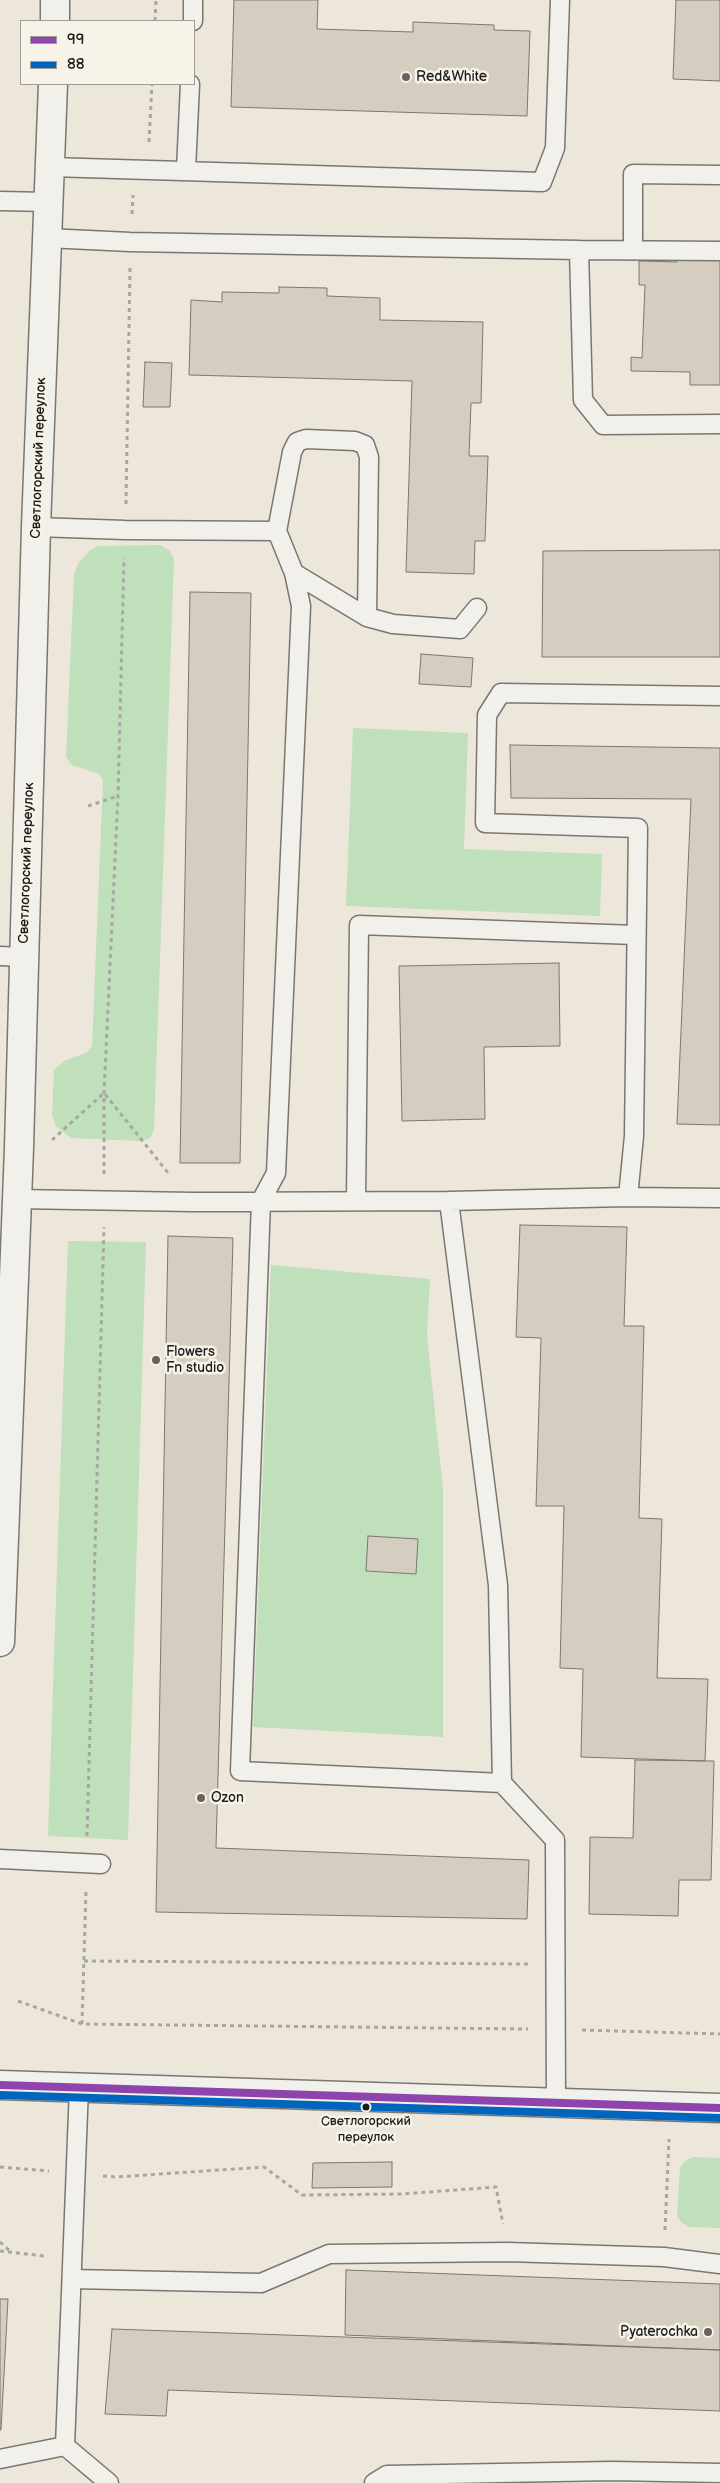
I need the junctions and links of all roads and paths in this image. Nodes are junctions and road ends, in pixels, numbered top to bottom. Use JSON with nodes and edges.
{"nodes":[{"id":1,"x":55,"y":0,"type":"edge"},
{"id":2,"x":156,"y":0,"type":"edge"},
{"id":3,"x":193,"y":0,"type":"edge"},
{"id":4,"x":560,"y":0,"type":"edge"},
{"id":5,"x":55,"y":20,"type":"edge"},
{"id":6,"x":155,"y":20,"type":"edge"},
{"id":7,"x":192,"y":20,"type":"edge"},
{"id":8,"x":53,"y":85,"type":"edge"},
{"id":9,"x":152,"y":85,"type":"edge"},
{"id":10,"x":190,"y":85,"type":"edge"},
{"id":11,"x":148,"y":146,"type":"dead end"},
{"id":12,"x":50,"y":167,"type":"junction"},
{"id":13,"x":134,"y":170,"type":"junction"},
{"id":14,"x":186,"y":170,"type":"junction"},
{"id":15,"x":720,"y":175,"type":"edge"},
{"id":16,"x":0,"y":200,"type":"edge"},
{"id":17,"x":48,"y":202,"type":"junction"},
{"id":18,"x":47,"y":238,"type":"junction"},
{"id":19,"x":130,"y":242,"type":"junction"},
{"id":20,"x":633,"y":249,"type":"junction"},
{"id":21,"x":579,"y":250,"type":"junction"},
{"id":22,"x":720,"y":251,"type":"edge"},
{"id":23,"x":720,"y":424,"type":"edge"},
{"id":24,"x":36,"y":527,"type":"junction"},
{"id":25,"x":125,"y":530,"type":"junction"},
{"id":26,"x":277,"y":532,"type":"junction"},
{"id":27,"x":294,"y":573,"type":"junction"},
{"id":28,"x":477,"y":608,"type":"dead end"},
{"id":29,"x":367,"y":617,"type":"junction"},
{"id":30,"x":720,"y":696,"type":"edge"},
{"id":31,"x":118,"y":796,"type":"junction"},
{"id":32,"x":88,"y":806,"type":"dead end"},
{"id":33,"x":635,"y":935,"type":"junction"},
{"id":34,"x":12,"y":957,"type":"edge"},
{"id":35,"x":104,"y":1093,"type":"junction"},
{"id":36,"x":46,"y":1145,"type":"dead end"},
{"id":37,"x":628,"y":1197,"type":"junction"},
{"id":38,"x":720,"y":1198,"type":"edge"},
{"id":39,"x":17,"y":1199,"type":"junction"},
{"id":40,"x":104,"y":1201,"type":"junction"},
{"id":41,"x":261,"y":1201,"type":"junction"},
{"id":42,"x":356,"y":1201,"type":"junction"},
{"id":43,"x":450,"y":1201,"type":"junction"},
{"id":44,"x":192,"y":1202,"type":"junction"},
{"id":45,"x":8,"y":1250,"type":"edge"},
{"id":46,"x":0,"y":1642,"type":"edge"},
{"id":47,"x":502,"y":1783,"type":"junction"},
{"id":48,"x":0,"y":1859,"type":"edge"},
{"id":49,"x":94,"y":1864,"type":"junction"},
{"id":50,"x":84,"y":1962,"type":"junction"},
{"id":51,"x":557,"y":1964,"type":"junction"},
{"id":52,"x":18,"y":2001,"type":"dead end"},
{"id":53,"x":82,"y":2024,"type":"junction"},
{"id":54,"x":557,"y":2029,"type":"junction"},
{"id":55,"x":720,"y":2034,"type":"edge"},
{"id":56,"x":0,"y":2085,"type":"edge"},
{"id":57,"x":79,"y":2088,"type":"junction"},
{"id":58,"x":556,"y":2104,"type":"junction"},
{"id":59,"x":671,"y":2106,"type":"junction"},
{"id":60,"x":720,"y":2108,"type":"edge"},
{"id":61,"x":0,"y":2167,"type":"edge"},
{"id":62,"x":75,"y":2173,"type":"junction"},
{"id":63,"x":0,"y":2242,"type":"edge"},
{"id":64,"x":0,"y":2251,"type":"edge"},
{"id":65,"x":11,"y":2252,"type":"junction"},
{"id":66,"x":508,"y":2252,"type":"junction"},
{"id":67,"x":664,"y":2257,"type":"junction"},
{"id":68,"x":72,"y":2259,"type":"junction"},
{"id":69,"x":720,"y":2264,"type":"edge"},
{"id":70,"x":72,"y":2279,"type":"junction"},
{"id":71,"x":65,"y":2446,"type":"junction"},
{"id":72,"x":0,"y":2458,"type":"edge"},
{"id":73,"x":720,"y":2473,"type":"edge"},
{"id":74,"x":612,"y":2477,"type":"edge"},
{"id":75,"x":109,"y":2483,"type":"edge"},
{"id":76,"x":374,"y":2483,"type":"edge"}],
"edges":[{"from":1,"to":5,"type":"street"},
{"from":2,"to":6,"type":"path"},
{"from":3,"to":7,"type":"lane"},
{"from":4,"to":14,"type":"lane"},
{"from":8,"to":12,"type":"street","name":"Светлогорский переулок"},
{"from":9,"to":11,"type":"path"},
{"from":10,"to":14,"type":"lane"},
{"from":12,"to":13,"type":"lane"},
{"from":12,"to":17,"type":"street","name":"Светлогорский переулок"},
{"from":13,"to":14,"type":"lane"},
{"from":13,"to":19,"type":"path"},
{"from":15,"to":20,"type":"lane"},
{"from":16,"to":17,"type":"lane"},
{"from":17,"to":18,"type":"street","name":"Светлогорский переулок"},
{"from":18,"to":19,"type":"lane"},
{"from":18,"to":24,"type":"street","name":"Светлогорский переулок"},
{"from":19,"to":21,"type":"lane"},
{"from":19,"to":25,"type":"path"},
{"from":20,"to":21,"type":"lane"},
{"from":20,"to":22,"type":"lane"},
{"from":21,"to":23,"type":"lane"},
{"from":24,"to":25,"type":"lane"},
{"from":24,"to":34,"type":"street","name":"Светлогорский переулок"},
{"from":25,"to":26,"type":"lane"},
{"from":25,"to":31,"type":"path"},
{"from":26,"to":27,"type":"lane"},
{"from":26,"to":29,"type":"lane"},
{"from":27,"to":29,"type":"lane"},
{"from":27,"to":41,"type":"lane"},
{"from":28,"to":29,"type":"lane"},
{"from":30,"to":33,"type":"lane"},
{"from":31,"to":32,"type":"path"},
{"from":31,"to":35,"type":"path"},
{"from":33,"to":37,"type":"lane"},
{"from":33,"to":42,"type":"lane"},
{"from":34,"to":39,"type":"street","name":"Светлогорский переулок"},
{"from":35,"to":36,"type":"path"},
{"from":35,"to":40,"type":"path"},
{"from":35,"to":44,"type":"path"},
{"from":37,"to":38,"type":"lane"},
{"from":37,"to":43,"type":"lane"},
{"from":39,"to":40,"type":"lane"},
{"from":39,"to":45,"type":"street","name":"Светлогорский переулок"},
{"from":40,"to":44,"type":"lane"},
{"from":40,"to":49,"type":"path"},
{"from":41,"to":42,"type":"lane"},
{"from":41,"to":44,"type":"lane"},
{"from":41,"to":47,"type":"lane"},
{"from":42,"to":43,"type":"lane"},
{"from":43,"to":47,"type":"lane"},
{"from":45,"to":46,"type":"street","name":"Светлогорский переулок"},
{"from":47,"to":51,"type":"lane"},
{"from":48,"to":49,"type":"lane"},
{"from":49,"to":50,"type":"path"},
{"from":50,"to":51,"type":"path"},
{"from":50,"to":53,"type":"path"},
{"from":51,"to":54,"type":"lane"},
{"from":52,"to":53,"type":"path"},
{"from":53,"to":54,"type":"path"},
{"from":54,"to":55,"type":"path"},
{"from":54,"to":58,"type":"lane"},
{"from":56,"to":57,"type":"street"},
{"from":57,"to":58,"type":"street"},
{"from":57,"to":62,"type":"lane"},
{"from":58,"to":59,"type":"street"},
{"from":59,"to":60,"type":"street"},
{"from":59,"to":67,"type":"path"},
{"from":61,"to":62,"type":"path"},
{"from":62,"to":66,"type":"path"},
{"from":62,"to":68,"type":"lane"},
{"from":63,"to":65,"type":"path"},
{"from":64,"to":65,"type":"path"},
{"from":65,"to":68,"type":"path"},
{"from":66,"to":67,"type":"lane"},
{"from":66,"to":70,"type":"lane"},
{"from":67,"to":69,"type":"lane"},
{"from":68,"to":70,"type":"lane"},
{"from":70,"to":71,"type":"lane"},
{"from":71,"to":72,"type":"lane"},
{"from":71,"to":75,"type":"lane"},
{"from":73,"to":74,"type":"lane"},
{"from":74,"to":76,"type":"lane"}]}
